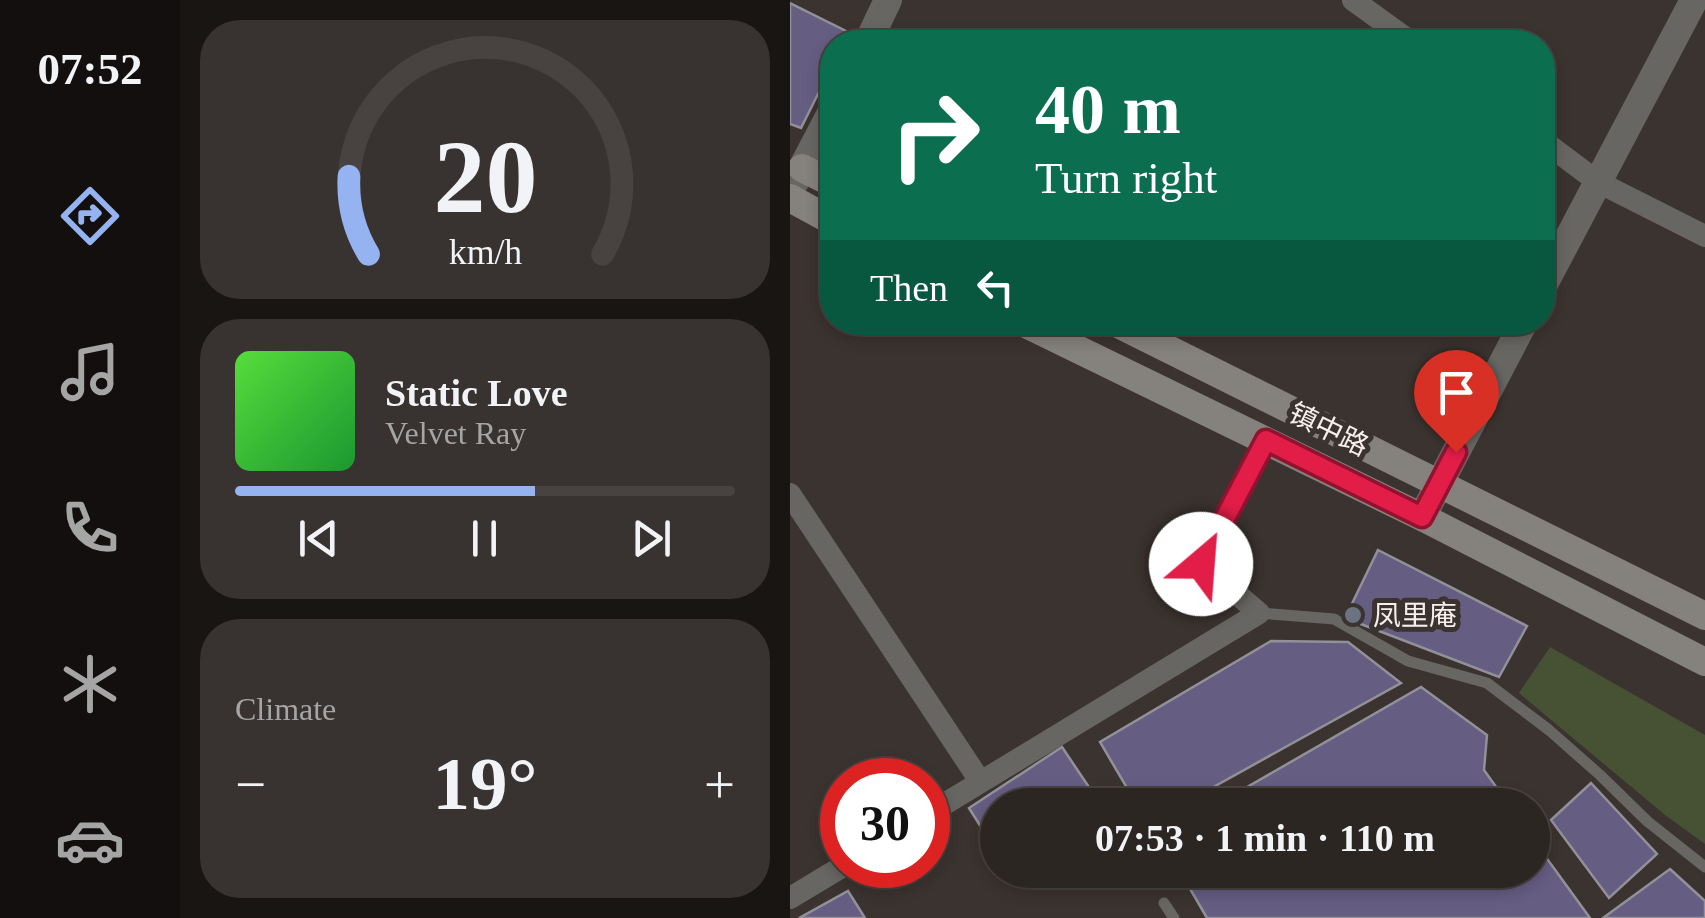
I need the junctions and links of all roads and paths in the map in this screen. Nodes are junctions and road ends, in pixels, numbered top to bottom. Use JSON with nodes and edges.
{"nodes":[{"id":1,"x":888,"y":0,"type":"edge"},
{"id":2,"x":1354,"y":0,"type":"edge"},
{"id":3,"x":1694,"y":0,"type":"edge"},
{"id":4,"x":874,"y":30,"type":"edge"},
{"id":5,"x":1395,"y":30,"type":"edge"},
{"id":6,"x":820,"y":135,"type":"edge"},
{"id":7,"x":1555,"y":150,"type":"edge"},
{"id":8,"x":1598,"y":182,"type":"junction"},
{"id":9,"x":820,"y":184,"type":"edge"},
{"id":10,"x":794,"y":186,"type":"edge"},
{"id":11,"x":820,"y":210,"type":"edge"},
{"id":12,"x":1705,"y":236,"type":"edge"},
{"id":13,"x":1555,"y":263,"type":"edge"},
{"id":14,"x":1049,"y":335,"type":"edge"},
{"id":15,"x":1140,"y":335,"type":"edge"},
{"id":16,"x":1517,"y":335,"type":"edge"},
{"id":17,"x":1266,"y":440,"type":"junction"},
{"id":18,"x":1440,"y":484,"type":"junction"},
{"id":19,"x":794,"y":511,"type":"edge"},
{"id":20,"x":1422,"y":517,"type":"junction"},
{"id":21,"x":1259,"y":613,"type":"junction"},
{"id":22,"x":1705,"y":616,"type":"edge"},
{"id":23,"x":1705,"y":662,"type":"edge"},
{"id":24,"x":980,"y":781,"type":"junction"},
{"id":25,"x":950,"y":800,"type":"edge"},
{"id":26,"x":1705,"y":867,"type":"edge"},
{"id":27,"x":820,"y":876,"type":"edge"},
{"id":28,"x":794,"y":888,"type":"edge"},
{"id":29,"x":1164,"y":904,"type":"dead end"},
{"id":30,"x":1174,"y":918,"type":"edge"}],
"edges":[{"from":1,"to":4,"type":"street"},
{"from":2,"to":5,"type":"street"},
{"from":3,"to":8,"type":"street"},
{"from":6,"to":10,"type":"street"},
{"from":7,"to":8,"type":"street"},
{"from":8,"to":12,"type":"street"},
{"from":8,"to":13,"type":"street"},
{"from":9,"to":10,"type":"main road"},
{"from":10,"to":11,"type":"main road"},
{"from":14,"to":17,"type":"main road"},
{"from":15,"to":18,"type":"main road","name":"镇中路"},
{"from":16,"to":18,"type":"street"},
{"from":17,"to":20,"type":"main road"},
{"from":17,"to":21,"type":"street"},
{"from":18,"to":20,"type":"street"},
{"from":18,"to":22,"type":"main road","name":"镇中路"},
{"from":19,"to":24,"type":"street"},
{"from":20,"to":23,"type":"main road"},
{"from":21,"to":24,"type":"street"},
{"from":21,"to":26,"type":"lane"},
{"from":24,"to":25,"type":"street"},
{"from":27,"to":28,"type":"street"},
{"from":29,"to":30,"type":"lane"}]}
